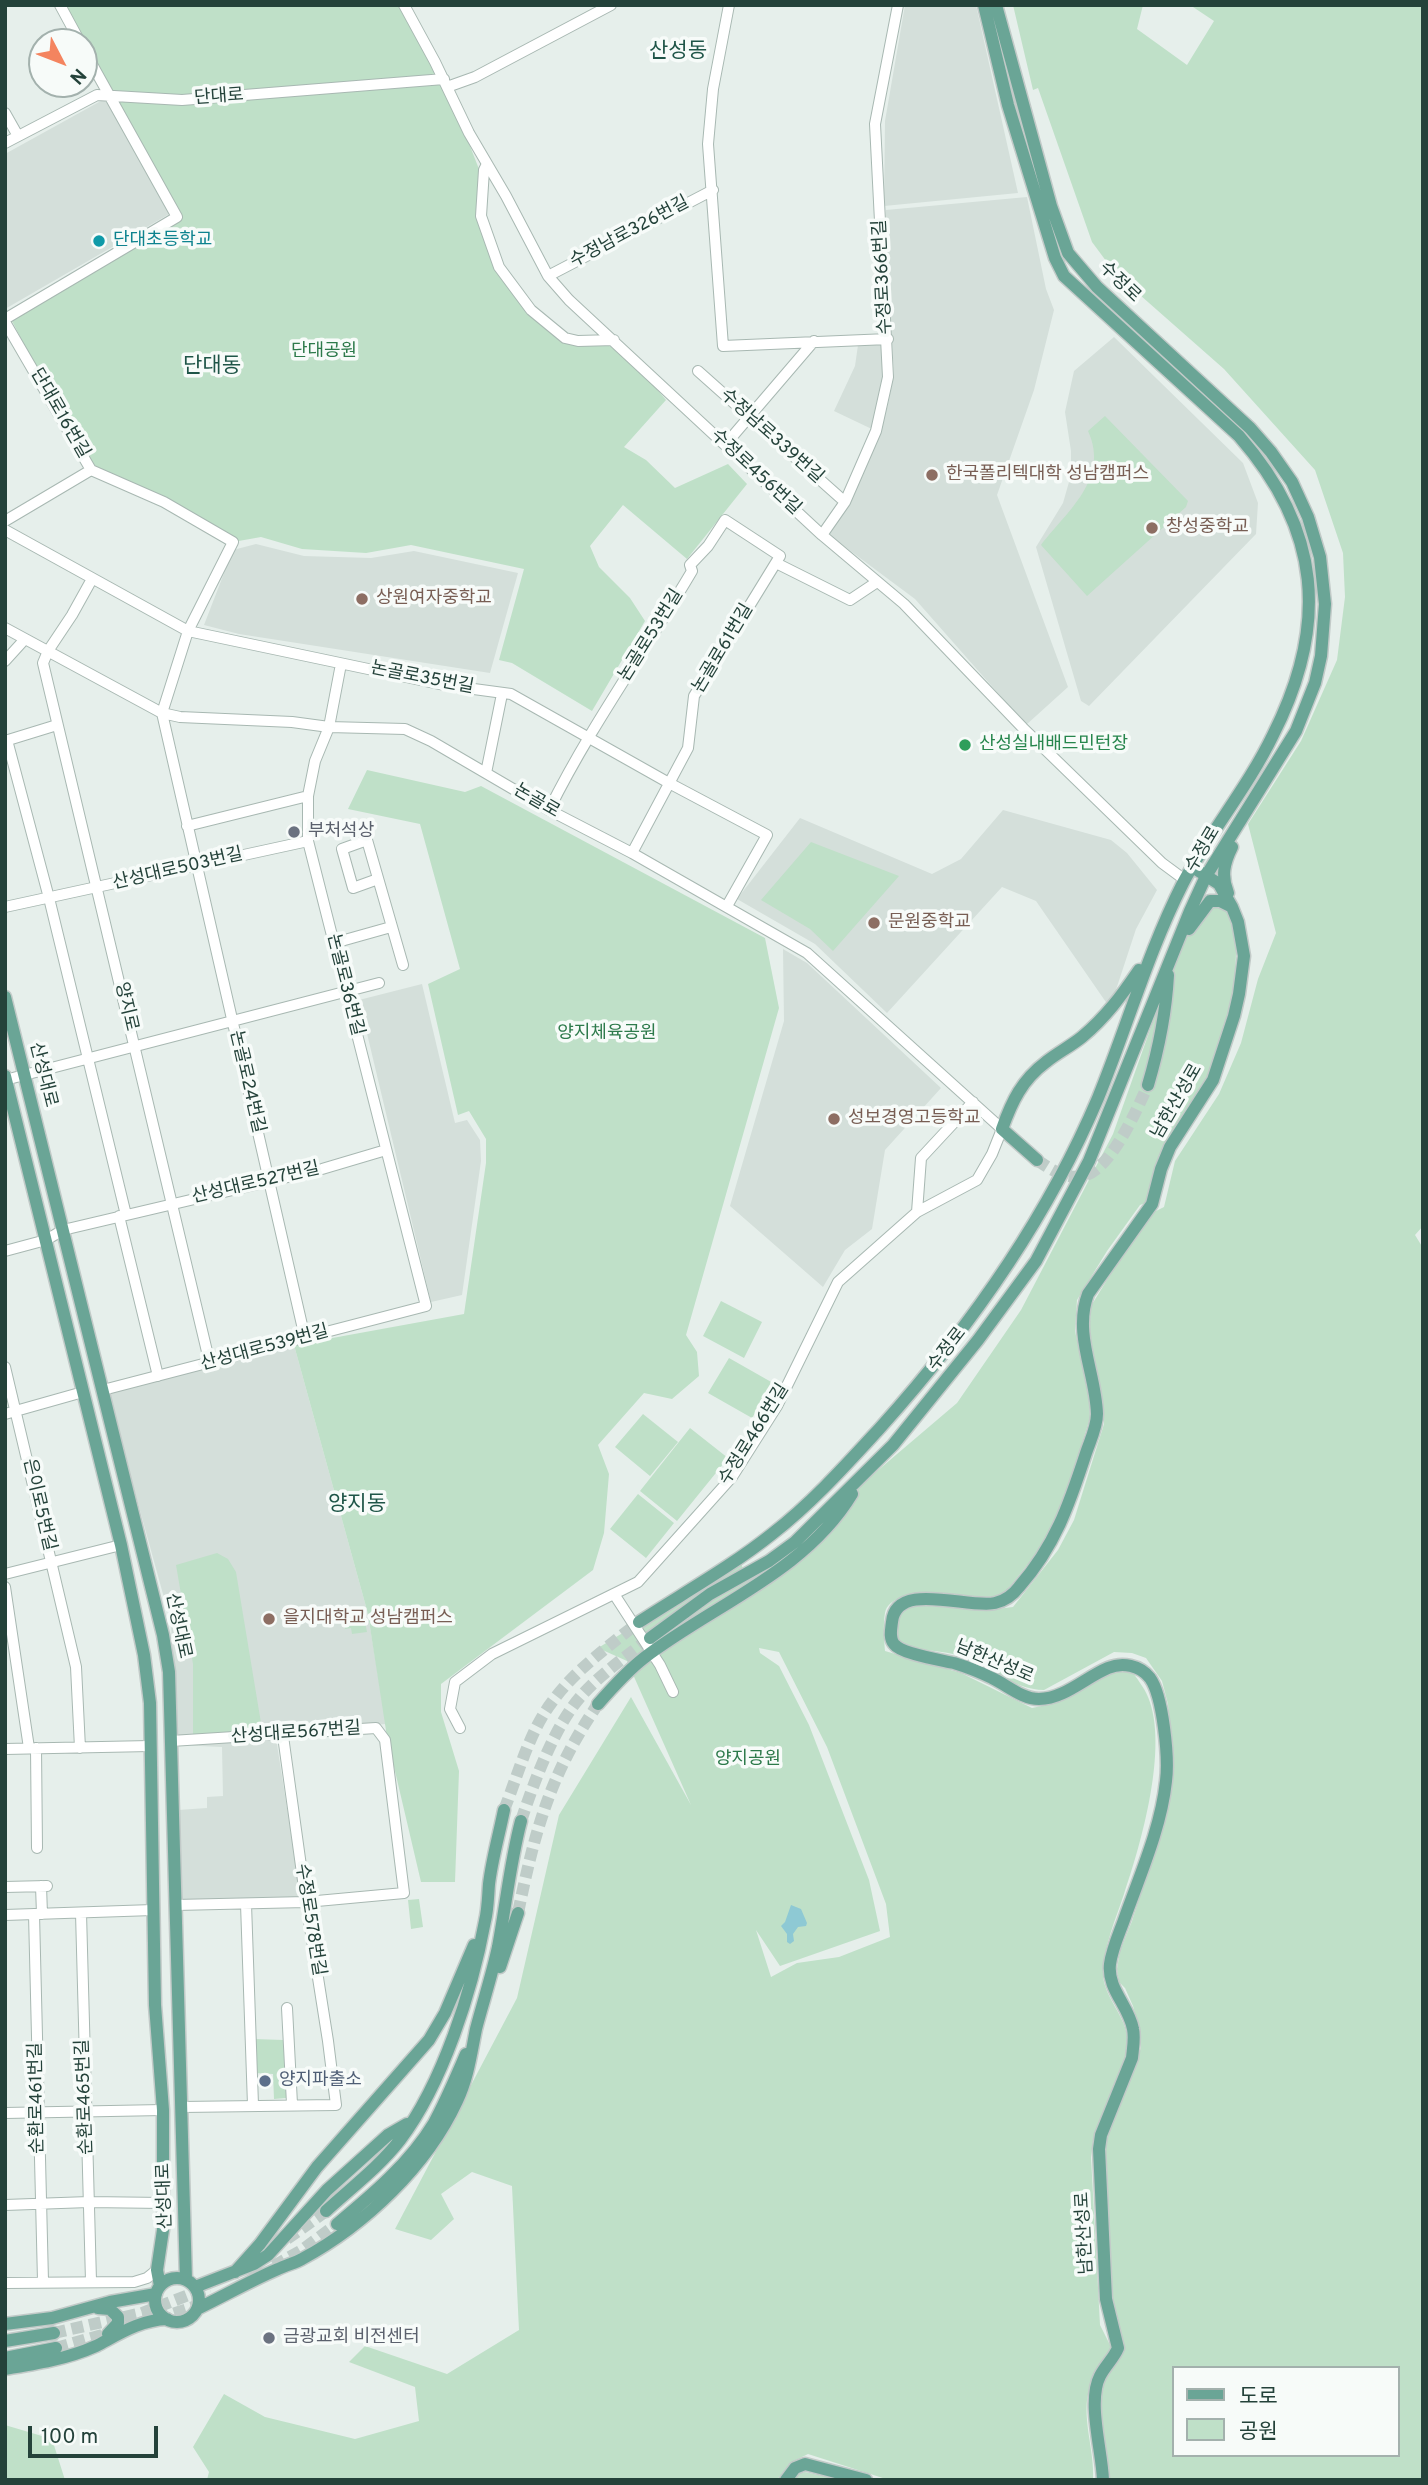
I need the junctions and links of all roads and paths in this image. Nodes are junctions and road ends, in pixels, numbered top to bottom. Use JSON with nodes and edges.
{"nodes":[{"id":1,"x":60,"y":5,"type":"edge"},
{"id":2,"x":404,"y":5,"type":"edge"},
{"id":3,"x":611,"y":5,"type":"edge"},
{"id":4,"x":729,"y":5,"type":"edge"},
{"id":5,"x":898,"y":5,"type":"edge"},
{"id":6,"x":984,"y":5,"type":"edge"},
{"id":7,"x":997,"y":8,"type":"edge"},
{"id":8,"x":72,"y":28,"type":"edge"},
{"id":9,"x":98,"y":76,"type":"edge"},
{"id":10,"x":446,"y":83,"type":"junction"},
{"id":11,"x":108,"y":95,"type":"junction"},
{"id":12,"x":5,"y":113,"type":"edge"},
{"id":13,"x":18,"y":136,"type":"junction"},
{"id":14,"x":5,"y":143,"type":"edge"},
{"id":15,"x":487,"y":164,"type":"junction"},
{"id":16,"x":713,"y":190,"type":"junction"},
{"id":17,"x":1068,"y":253,"type":"junction"},
{"id":18,"x":1057,"y":262,"type":"junction"},
{"id":19,"x":548,"y":276,"type":"junction"},
{"id":20,"x":5,"y":320,"type":"edge"},
{"id":21,"x":888,"y":339,"type":"junction"},
{"id":22,"x":614,"y":341,"type":"junction"},
{"id":23,"x":814,"y":341,"type":"junction"},
{"id":24,"x":698,"y":371,"type":"dead end"},
{"id":25,"x":749,"y":418,"type":"junction"},
{"id":26,"x":725,"y":445,"type":"junction"},
{"id":27,"x":92,"y":470,"type":"junction"},
{"id":28,"x":845,"y":502,"type":"junction"},
{"id":29,"x":5,"y":521,"type":"edge"},
{"id":30,"x":5,"y":530,"type":"edge"},
{"id":31,"x":822,"y":535,"type":"junction"},
{"id":32,"x":778,"y":560,"type":"junction"},
{"id":33,"x":92,"y":579,"type":"junction"},
{"id":34,"x":877,"y":582,"type":"junction"},
{"id":35,"x":5,"y":628,"type":"edge"},
{"id":36,"x":188,"y":631,"type":"junction"},
{"id":37,"x":26,"y":639,"type":"junction"},
{"id":38,"x":48,"y":651,"type":"junction"},
{"id":39,"x":5,"y":661,"type":"edge"},
{"id":40,"x":341,"y":664,"type":"junction"},
{"id":41,"x":502,"y":694,"type":"junction"},
{"id":42,"x":162,"y":713,"type":"junction"},
{"id":43,"x":57,"y":725,"type":"junction"},
{"id":44,"x":329,"y":727,"type":"junction"},
{"id":45,"x":588,"y":738,"type":"junction"},
{"id":46,"x":6,"y":741,"type":"edge"},
{"id":47,"x":486,"y":773,"type":"junction"},
{"id":48,"x":669,"y":783,"type":"junction"},
{"id":49,"x":308,"y":796,"type":"junction"},
{"id":50,"x":550,"y":810,"type":"junction"},
{"id":51,"x":1240,"y":824,"type":"junction"},
{"id":52,"x":187,"y":826,"type":"junction"},
{"id":53,"x":308,"y":841,"type":"junction"},
{"id":54,"x":632,"y":853,"type":"junction"},
{"id":55,"x":196,"y":866,"type":"junction"},
{"id":56,"x":1194,"y":868,"type":"junction"},
{"id":57,"x":377,"y":879,"type":"junction"},
{"id":58,"x":1185,"y":880,"type":"junction"},
{"id":59,"x":1204,"y":882,"type":"junction"},
{"id":60,"x":96,"y":888,"type":"junction"},
{"id":61,"x":49,"y":898,"type":"junction"},
{"id":62,"x":727,"y":906,"type":"junction"},
{"id":63,"x":5,"y":907,"type":"edge"},
{"id":64,"x":1233,"y":907,"type":"junction"},
{"id":65,"x":391,"y":928,"type":"junction"},
{"id":66,"x":334,"y":943,"type":"junction"},
{"id":67,"x":1177,"y":945,"type":"junction"},
{"id":68,"x":1151,"y":954,"type":"junction"},
{"id":69,"x":1169,"y":964,"type":"junction"},
{"id":70,"x":403,"y":965,"type":"dead end"},
{"id":71,"x":379,"y":983,"type":"dead end"},
{"id":72,"x":346,"y":992,"type":"junction"},
{"id":73,"x":5,"y":997,"type":"edge"},
{"id":74,"x":232,"y":1021,"type":"junction"},
{"id":75,"x":134,"y":1047,"type":"junction"},
{"id":76,"x":88,"y":1059,"type":"junction"},
{"id":77,"x":24,"y":1074,"type":"junction"},
{"id":78,"x":6,"y":1079,"type":"edge"},
{"id":79,"x":1149,"y":1085,"type":"tunnel mouth"},
{"id":80,"x":973,"y":1102,"type":"junction"},
{"id":81,"x":10,"y":1116,"type":"edge"},
{"id":82,"x":1002,"y":1129,"type":"junction"},
{"id":83,"x":386,"y":1150,"type":"junction"},
{"id":84,"x":1037,"y":1160,"type":"tunnel mouth"},
{"id":85,"x":269,"y":1182,"type":"junction"},
{"id":86,"x":172,"y":1204,"type":"junction"},
{"id":87,"x":917,"y":1212,"type":"junction"},
{"id":88,"x":122,"y":1216,"type":"junction"},
{"id":89,"x":63,"y":1230,"type":"junction"},
{"id":90,"x":46,"y":1240,"type":"junction"},
{"id":91,"x":5,"y":1251,"type":"edge"},
{"id":92,"x":426,"y":1306,"type":"joint"},
{"id":93,"x":305,"y":1338,"type":"junction"},
{"id":94,"x":210,"y":1364,"type":"junction"},
{"id":95,"x":5,"y":1367,"type":"edge"},
{"id":96,"x":158,"y":1376,"type":"junction"},
{"id":97,"x":103,"y":1390,"type":"junction"},
{"id":98,"x":83,"y":1392,"type":"junction"},
{"id":99,"x":17,"y":1412,"type":"junction"},
{"id":100,"x":5,"y":1414,"type":"edge"},
{"id":101,"x":863,"y":1477,"type":"junction"},
{"id":102,"x":121,"y":1545,"type":"junction"},
{"id":103,"x":51,"y":1562,"type":"junction"},
{"id":104,"x":5,"y":1574,"type":"edge"},
{"id":105,"x":5,"y":1587,"type":"edge"},
{"id":106,"x":614,"y":1594,"type":"junction"},
{"id":107,"x":639,"y":1622,"type":"tunnel mouth"},
{"id":108,"x":650,"y":1638,"type":"tunnel mouth"},
{"id":109,"x":652,"y":1653,"type":"junction"},
{"id":110,"x":673,"y":1692,"type":"dead end"},
{"id":111,"x":598,"y":1704,"type":"tunnel mouth"},
{"id":112,"x":460,"y":1728,"type":"dead end"},
{"id":113,"x":283,"y":1736,"type":"junction"},
{"id":114,"x":171,"y":1741,"type":"junction"},
{"id":115,"x":150,"y":1746,"type":"junction"},
{"id":116,"x":33,"y":1748,"type":"junction"},
{"id":117,"x":80,"y":1748,"type":"junction"},
{"id":118,"x":5,"y":1749,"type":"edge"},
{"id":119,"x":504,"y":1810,"type":"tunnel mouth"},
{"id":120,"x":521,"y":1821,"type":"tunnel mouth"},
{"id":121,"x":37,"y":1849,"type":"dead end"},
{"id":122,"x":5,"y":1887,"type":"edge"},
{"id":123,"x":306,"y":1902,"type":"junction"},
{"id":124,"x":246,"y":1904,"type":"junction"},
{"id":125,"x":176,"y":1905,"type":"junction"},
{"id":126,"x":147,"y":1911,"type":"junction"},
{"id":127,"x":81,"y":1913,"type":"junction"},
{"id":128,"x":518,"y":1913,"type":"tunnel mouth"},
{"id":129,"x":5,"y":1914,"type":"edge"},
{"id":130,"x":38,"y":1914,"type":"junction"},
{"id":131,"x":486,"y":1919,"type":"junction"},
{"id":132,"x":486,"y":1992,"type":"junction"},
{"id":133,"x":288,"y":2008,"type":"dead end"},
{"id":134,"x":476,"y":2032,"type":"junction"},
{"id":135,"x":292,"y":2104,"type":"junction"},
{"id":136,"x":253,"y":2105,"type":"junction"},
{"id":137,"x":182,"y":2107,"type":"junction"},
{"id":138,"x":163,"y":2110,"type":"junction"},
{"id":139,"x":86,"y":2111,"type":"junction"},
{"id":140,"x":5,"y":2113,"type":"edge"},
{"id":141,"x":38,"y":2113,"type":"junction"},
{"id":142,"x":414,"y":2120,"type":"junction"},
{"id":143,"x":89,"y":2202,"type":"junction"},
{"id":144,"x":163,"y":2203,"type":"junction"},
{"id":145,"x":41,"y":2204,"type":"junction"},
{"id":146,"x":5,"y":2205,"type":"edge"},
{"id":147,"x":326,"y":2211,"type":"tunnel mouth"},
{"id":148,"x":337,"y":2224,"type":"tunnel mouth"},
{"id":149,"x":292,"y":2229,"type":"junction"},
{"id":150,"x":308,"y":2255,"type":"junction"},
{"id":151,"x":157,"y":2270,"type":"junction"},
{"id":152,"x":235,"y":2272,"type":"junction"},
{"id":153,"x":43,"y":2281,"type":"junction"},
{"id":154,"x":92,"y":2281,"type":"junction"},
{"id":155,"x":5,"y":2283,"type":"edge"},
{"id":156,"x":190,"y":2283,"type":"junction"},
{"id":157,"x":158,"y":2290,"type":"junction"},
{"id":158,"x":93,"y":2308,"type":"junction"},
{"id":159,"x":197,"y":2309,"type":"junction"},
{"id":160,"x":167,"y":2319,"type":"junction"},
{"id":161,"x":5,"y":2324,"type":"edge"},
{"id":162,"x":54,"y":2333,"type":"tunnel mouth"},
{"id":163,"x":5,"y":2341,"type":"edge"},
{"id":164,"x":95,"y":2346,"type":"junction"},
{"id":165,"x":56,"y":2348,"type":"tunnel mouth"},
{"id":166,"x":5,"y":2358,"type":"edge"},
{"id":167,"x":5,"y":2369,"type":"edge"},
{"id":168,"x":786,"y":2480,"type":"edge"},
{"id":169,"x":866,"y":2480,"type":"edge"},
{"id":170,"x":1103,"y":2480,"type":"edge"}],
"edges":[{"from":1,"to":8,"type":"street"},
{"from":2,"to":10,"type":"street","name":"수정로456번길"},
{"from":3,"to":10,"type":"street","name":"단대로"},
{"from":4,"to":16,"type":"street"},
{"from":5,"to":21,"type":"street","name":"수정로366번길"},
{"from":6,"to":18,"type":"main road","name":"수정로"},
{"from":7,"to":17,"type":"main road","name":"수정로"},
{"from":9,"to":11,"type":"street"},
{"from":10,"to":11,"type":"street","name":"단대로"},
{"from":10,"to":15,"type":"street","name":"수정로456번길"},
{"from":11,"to":13,"type":"street","name":"단대로"},
{"from":11,"to":20,"type":"street"},
{"from":12,"to":13,"type":"street"},
{"from":13,"to":14,"type":"street","name":"단대로"},
{"from":15,"to":19,"type":"street","name":"수정로456번길"},
{"from":15,"to":22,"type":"street"},
{"from":16,"to":19,"type":"street","name":"수정남로326번길"},
{"from":16,"to":23,"type":"street"},
{"from":17,"to":18,"type":"main road"},
{"from":17,"to":51,"type":"main road","name":"수정로"},
{"from":18,"to":56,"type":"main road","name":"수정로"},
{"from":19,"to":22,"type":"street","name":"수정로456번길"},
{"from":20,"to":27,"type":"street","name":"단대로16번길"},
{"from":21,"to":23,"type":"street"},
{"from":21,"to":28,"type":"street","name":"수정로366번길"},
{"from":22,"to":26,"type":"street","name":"수정로456번길"},
{"from":23,"to":25,"type":"street"},
{"from":24,"to":25,"type":"street","name":"수정남로339번길"},
{"from":25,"to":26,"type":"street"},
{"from":25,"to":28,"type":"street","name":"수정남로339번길"},
{"from":26,"to":31,"type":"street","name":"수정로456번길"},
{"from":27,"to":29,"type":"street"},
{"from":27,"to":36,"type":"street"},
{"from":28,"to":31,"type":"street","name":"수정로366번길"},
{"from":30,"to":33,"type":"street","name":"논골로35번길"},
{"from":31,"to":34,"type":"street","name":"수정로456번길"},
{"from":32,"to":34,"type":"street"},
{"from":32,"to":45,"type":"street","name":"논골로53번길"},
{"from":32,"to":48,"type":"street","name":"논골로61번길"},
{"from":33,"to":36,"type":"street","name":"논골로35번길"},
{"from":33,"to":38,"type":"street"},
{"from":34,"to":58,"type":"street","name":"수정로456번길"},
{"from":35,"to":37,"type":"street","name":"논골로"},
{"from":36,"to":40,"type":"street","name":"논골로35번길"},
{"from":36,"to":42,"type":"street"},
{"from":37,"to":38,"type":"street","name":"논골로"},
{"from":37,"to":39,"type":"street"},
{"from":38,"to":42,"type":"street","name":"논골로"},
{"from":38,"to":43,"type":"street","name":"양지로"},
{"from":40,"to":41,"type":"street","name":"논골로35번길"},
{"from":40,"to":44,"type":"street","name":"논골로36번길"},
{"from":41,"to":45,"type":"street","name":"논골로35번길"},
{"from":41,"to":47,"type":"street"},
{"from":42,"to":44,"type":"street","name":"논골로"},
{"from":42,"to":52,"type":"street","name":"논골로24번길"},
{"from":43,"to":46,"type":"street"},
{"from":43,"to":60,"type":"street","name":"양지로"},
{"from":44,"to":47,"type":"street","name":"논골로"},
{"from":44,"to":49,"type":"street","name":"논골로36번길"},
{"from":45,"to":48,"type":"street"},
{"from":45,"to":50,"type":"street","name":"논골로53번길"},
{"from":46,"to":61,"type":"street"},
{"from":47,"to":50,"type":"street","name":"논골로"},
{"from":48,"to":54,"type":"street","name":"논골로61번길"},
{"from":48,"to":62,"type":"street"},
{"from":49,"to":52,"type":"street"},
{"from":49,"to":53,"type":"street","name":"논골로36번길"},
{"from":50,"to":54,"type":"street","name":"논골로"},
{"from":51,"to":59,"type":"main road","name":"수정로"},
{"from":51,"to":64,"type":"main road"},
{"from":52,"to":55,"type":"street","name":"논골로24번길"},
{"from":53,"to":55,"type":"street","name":"산성대로503번길"},
{"from":53,"to":66,"type":"street","name":"논골로36번길"},
{"from":54,"to":62,"type":"street","name":"논골로"},
{"from":55,"to":60,"type":"street","name":"산성대로503번길"},
{"from":55,"to":74,"type":"street","name":"논골로24번길"},
{"from":56,"to":58,"type":"main road","name":"수정로"},
{"from":56,"to":59,"type":"main road"},
{"from":57,"to":57,"type":"street"},
{"from":57,"to":65,"type":"street"},
{"from":58,"to":59,"type":"main road"},
{"from":58,"to":68,"type":"main road","name":"수정로"},
{"from":59,"to":64,"type":"main road","name":"남한산성로"},
{"from":59,"to":67,"type":"main road","name":"수정로"},
{"from":60,"to":61,"type":"street","name":"산성대로503번길"},
{"from":60,"to":75,"type":"street","name":"양지로"},
{"from":61,"to":63,"type":"street","name":"산성대로503번길"},
{"from":61,"to":76,"type":"street"},
{"from":62,"to":80,"type":"street","name":"논골로"},
{"from":64,"to":67,"type":"main road"},
{"from":64,"to":170,"type":"main road","name":"남한산성로"},
{"from":65,"to":66,"type":"street"},
{"from":65,"to":70,"type":"street"},
{"from":66,"to":72,"type":"street","name":"논골로36번길"},
{"from":67,"to":69,"type":"main road","name":"수정로"},
{"from":68,"to":82,"type":"main road"},
{"from":68,"to":107,"type":"main road","name":"수정로"},
{"from":69,"to":79,"type":"main road"},
{"from":69,"to":101,"type":"main road","name":"수정로"},
{"from":71,"to":72,"type":"street"},
{"from":72,"to":74,"type":"street"},
{"from":72,"to":83,"type":"street","name":"논골로36번길"},
{"from":73,"to":77,"type":"main road","name":"산성대로"},
{"from":74,"to":75,"type":"street"},
{"from":74,"to":85,"type":"street","name":"논골로24번길"},
{"from":75,"to":76,"type":"street"},
{"from":75,"to":86,"type":"street","name":"양지로"},
{"from":76,"to":77,"type":"street"},
{"from":76,"to":88,"type":"street"},
{"from":77,"to":78,"type":"street"},
{"from":77,"to":89,"type":"main road","name":"산성대로"},
{"from":78,"to":81,"type":"main road","name":"산성대로"},
{"from":80,"to":82,"type":"street","name":"논골로"},
{"from":80,"to":87,"type":"street"},
{"from":81,"to":90,"type":"main road","name":"산성대로"},
{"from":82,"to":84,"type":"main road"},
{"from":82,"to":87,"type":"street","name":"수정로466번길"},
{"from":83,"to":85,"type":"street","name":"산성대로527번길"},
{"from":83,"to":92,"type":"street","name":"논골로36번길"},
{"from":85,"to":86,"type":"street","name":"산성대로527번길"},
{"from":85,"to":93,"type":"street","name":"논골로24번길"},
{"from":86,"to":88,"type":"street","name":"산성대로527번길"},
{"from":86,"to":94,"type":"street","name":"양지로"},
{"from":87,"to":106,"type":"street","name":"수정로466번길"},
{"from":88,"to":89,"type":"street","name":"산성대로527번길"},
{"from":88,"to":96,"type":"street"},
{"from":89,"to":90,"type":"street","name":"산성대로527번길"},
{"from":89,"to":97,"type":"main road","name":"산성대로"},
{"from":90,"to":91,"type":"street","name":"산성대로527번길"},
{"from":90,"to":98,"type":"main road","name":"산성대로"},
{"from":92,"to":93,"type":"street","name":"산성대로539번길"},
{"from":93,"to":94,"type":"street","name":"산성대로539번길"},
{"from":94,"to":96,"type":"street","name":"산성대로539번길"},
{"from":95,"to":99,"type":"street","name":"은이로5번길"},
{"from":96,"to":97,"type":"street","name":"산성대로539번길"},
{"from":97,"to":114,"type":"main road","name":"산성대로"},
{"from":98,"to":99,"type":"street"},
{"from":98,"to":102,"type":"main road","name":"산성대로"},
{"from":99,"to":100,"type":"street"},
{"from":99,"to":103,"type":"street","name":"은이로5번길"},
{"from":101,"to":108,"type":"main road","name":"수정로"},
{"from":101,"to":109,"type":"main road"},
{"from":102,"to":103,"type":"street"},
{"from":102,"to":115,"type":"main road","name":"산성대로"},
{"from":103,"to":104,"type":"street"},
{"from":103,"to":117,"type":"street","name":"은이로5번길"},
{"from":105,"to":116,"type":"street"},
{"from":106,"to":109,"type":"street"},
{"from":106,"to":112,"type":"street","name":"수정로466번길"},
{"from":109,"to":110,"type":"street"},
{"from":109,"to":111,"type":"main road"},
{"from":113,"to":114,"type":"street","name":"산성대로567번길"},
{"from":113,"to":123,"type":"street","name":"수정로578번길"},
{"from":113,"to":123,"type":"street","name":"산성대로567번길"},
{"from":114,"to":125,"type":"main road","name":"산성대로"},
{"from":115,"to":117,"type":"street"},
{"from":115,"to":126,"type":"main road","name":"산성대로"},
{"from":116,"to":117,"type":"street"},
{"from":116,"to":118,"type":"street"},
{"from":116,"to":121,"type":"street"},
{"from":119,"to":131,"type":"main road"},
{"from":120,"to":132,"type":"main road"},
{"from":122,"to":130,"type":"street","name":"순환로461번길"},
{"from":123,"to":124,"type":"street"},
{"from":123,"to":135,"type":"street","name":"수정로578번길"},
{"from":124,"to":125,"type":"street"},
{"from":124,"to":136,"type":"street"},
{"from":125,"to":137,"type":"main road","name":"산성대로"},
{"from":126,"to":127,"type":"street"},
{"from":126,"to":138,"type":"main road","name":"산성대로"},
{"from":127,"to":130,"type":"street"},
{"from":127,"to":139,"type":"street","name":"순환로465번길"},
{"from":128,"to":132,"type":"main road"},
{"from":129,"to":130,"type":"street"},
{"from":130,"to":141,"type":"street","name":"순환로461번길"},
{"from":131,"to":142,"type":"main road"},
{"from":131,"to":152,"type":"main road"},
{"from":132,"to":134,"type":"main road"},
{"from":133,"to":135,"type":"street"},
{"from":134,"to":148,"type":"main road"},
{"from":134,"to":150,"type":"main road"},
{"from":135,"to":136,"type":"street"},
{"from":136,"to":137,"type":"street"},
{"from":137,"to":156,"type":"main road","name":"산성대로"},
{"from":138,"to":139,"type":"street"},
{"from":138,"to":144,"type":"main road","name":"산성대로"},
{"from":139,"to":141,"type":"street"},
{"from":139,"to":143,"type":"street","name":"순환로465번길"},
{"from":140,"to":141,"type":"street"},
{"from":141,"to":145,"type":"street","name":"순환로461번길"},
{"from":142,"to":147,"type":"main road"},
{"from":142,"to":149,"type":"main road"},
{"from":143,"to":144,"type":"street"},
{"from":143,"to":145,"type":"street"},
{"from":143,"to":154,"type":"street","name":"순환로465번길"},
{"from":144,"to":151,"type":"main road","name":"산성대로"},
{"from":145,"to":146,"type":"street"},
{"from":145,"to":153,"type":"street","name":"순환로461번길"},
{"from":149,"to":150,"type":"main road"},
{"from":149,"to":152,"type":"main road"},
{"from":150,"to":159,"type":"main road"},
{"from":151,"to":154,"type":"street"},
{"from":151,"to":157,"type":"main road","name":"산성대로"},
{"from":152,"to":156,"type":"main road"},
{"from":153,"to":154,"type":"street"},
{"from":153,"to":155,"type":"street"},
{"from":156,"to":157,"type":"main road"},
{"from":156,"to":159,"type":"main road"},
{"from":157,"to":158,"type":"main road"},
{"from":157,"to":160,"type":"main road"},
{"from":158,"to":161,"type":"main road"},
{"from":158,"to":164,"type":"main road"},
{"from":159,"to":160,"type":"main road"},
{"from":160,"to":164,"type":"main road"},
{"from":162,"to":163,"type":"main road"},
{"from":164,"to":167,"type":"main road"},
{"from":165,"to":166,"type":"main road"},
{"from":168,"to":169,"type":"main road"}]}
